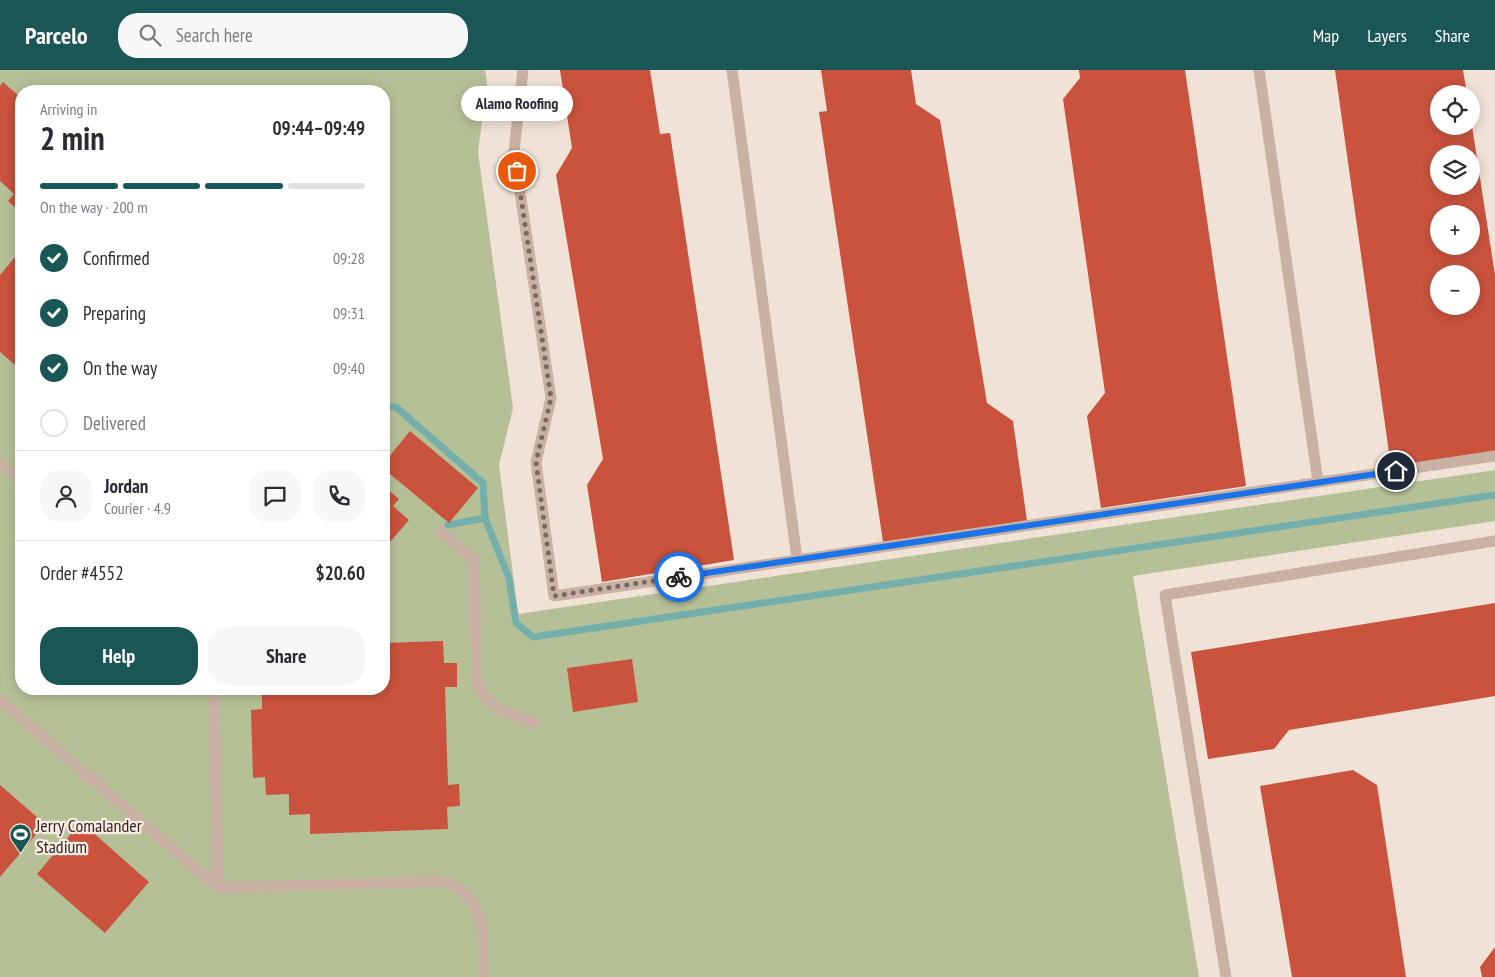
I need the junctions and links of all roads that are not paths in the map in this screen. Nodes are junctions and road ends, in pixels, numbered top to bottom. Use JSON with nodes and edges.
{"nodes":[{"id":1,"x":523,"y":70,"type":"edge"},
{"id":2,"x":732,"y":70,"type":"edge"},
{"id":3,"x":1259,"y":70,"type":"edge"},
{"id":4,"x":1495,"y":456,"type":"edge"},
{"id":5,"x":0,"y":463,"type":"edge"},
{"id":6,"x":15,"y":476,"type":"edge"},
{"id":7,"x":1318,"y":482,"type":"junction"},
{"id":8,"x":441,"y":532,"type":"dead end"},
{"id":9,"x":1495,"y":541,"type":"edge"},
{"id":10,"x":797,"y":559,"type":"junction"},
{"id":11,"x":214,"y":695,"type":"edge"},
{"id":12,"x":0,"y":700,"type":"edge"},
{"id":13,"x":534,"y":722,"type":"dead end"},
{"id":14,"x":218,"y":888,"type":"junction"},
{"id":15,"x":483,"y":977,"type":"edge"},
{"id":16,"x":1226,"y":977,"type":"edge"}],
"edges":[{"from":1,"to":10,"type":"lane"},
{"from":2,"to":10,"type":"lane"},
{"from":3,"to":7,"type":"lane"},
{"from":4,"to":7,"type":"lane"},
{"from":5,"to":6,"type":"lane"},
{"from":7,"to":10,"type":"lane"},
{"from":8,"to":13,"type":"lane"},
{"from":9,"to":16,"type":"lane"},
{"from":11,"to":14,"type":"lane"},
{"from":12,"to":14,"type":"lane"},
{"from":14,"to":15,"type":"lane"}]}
